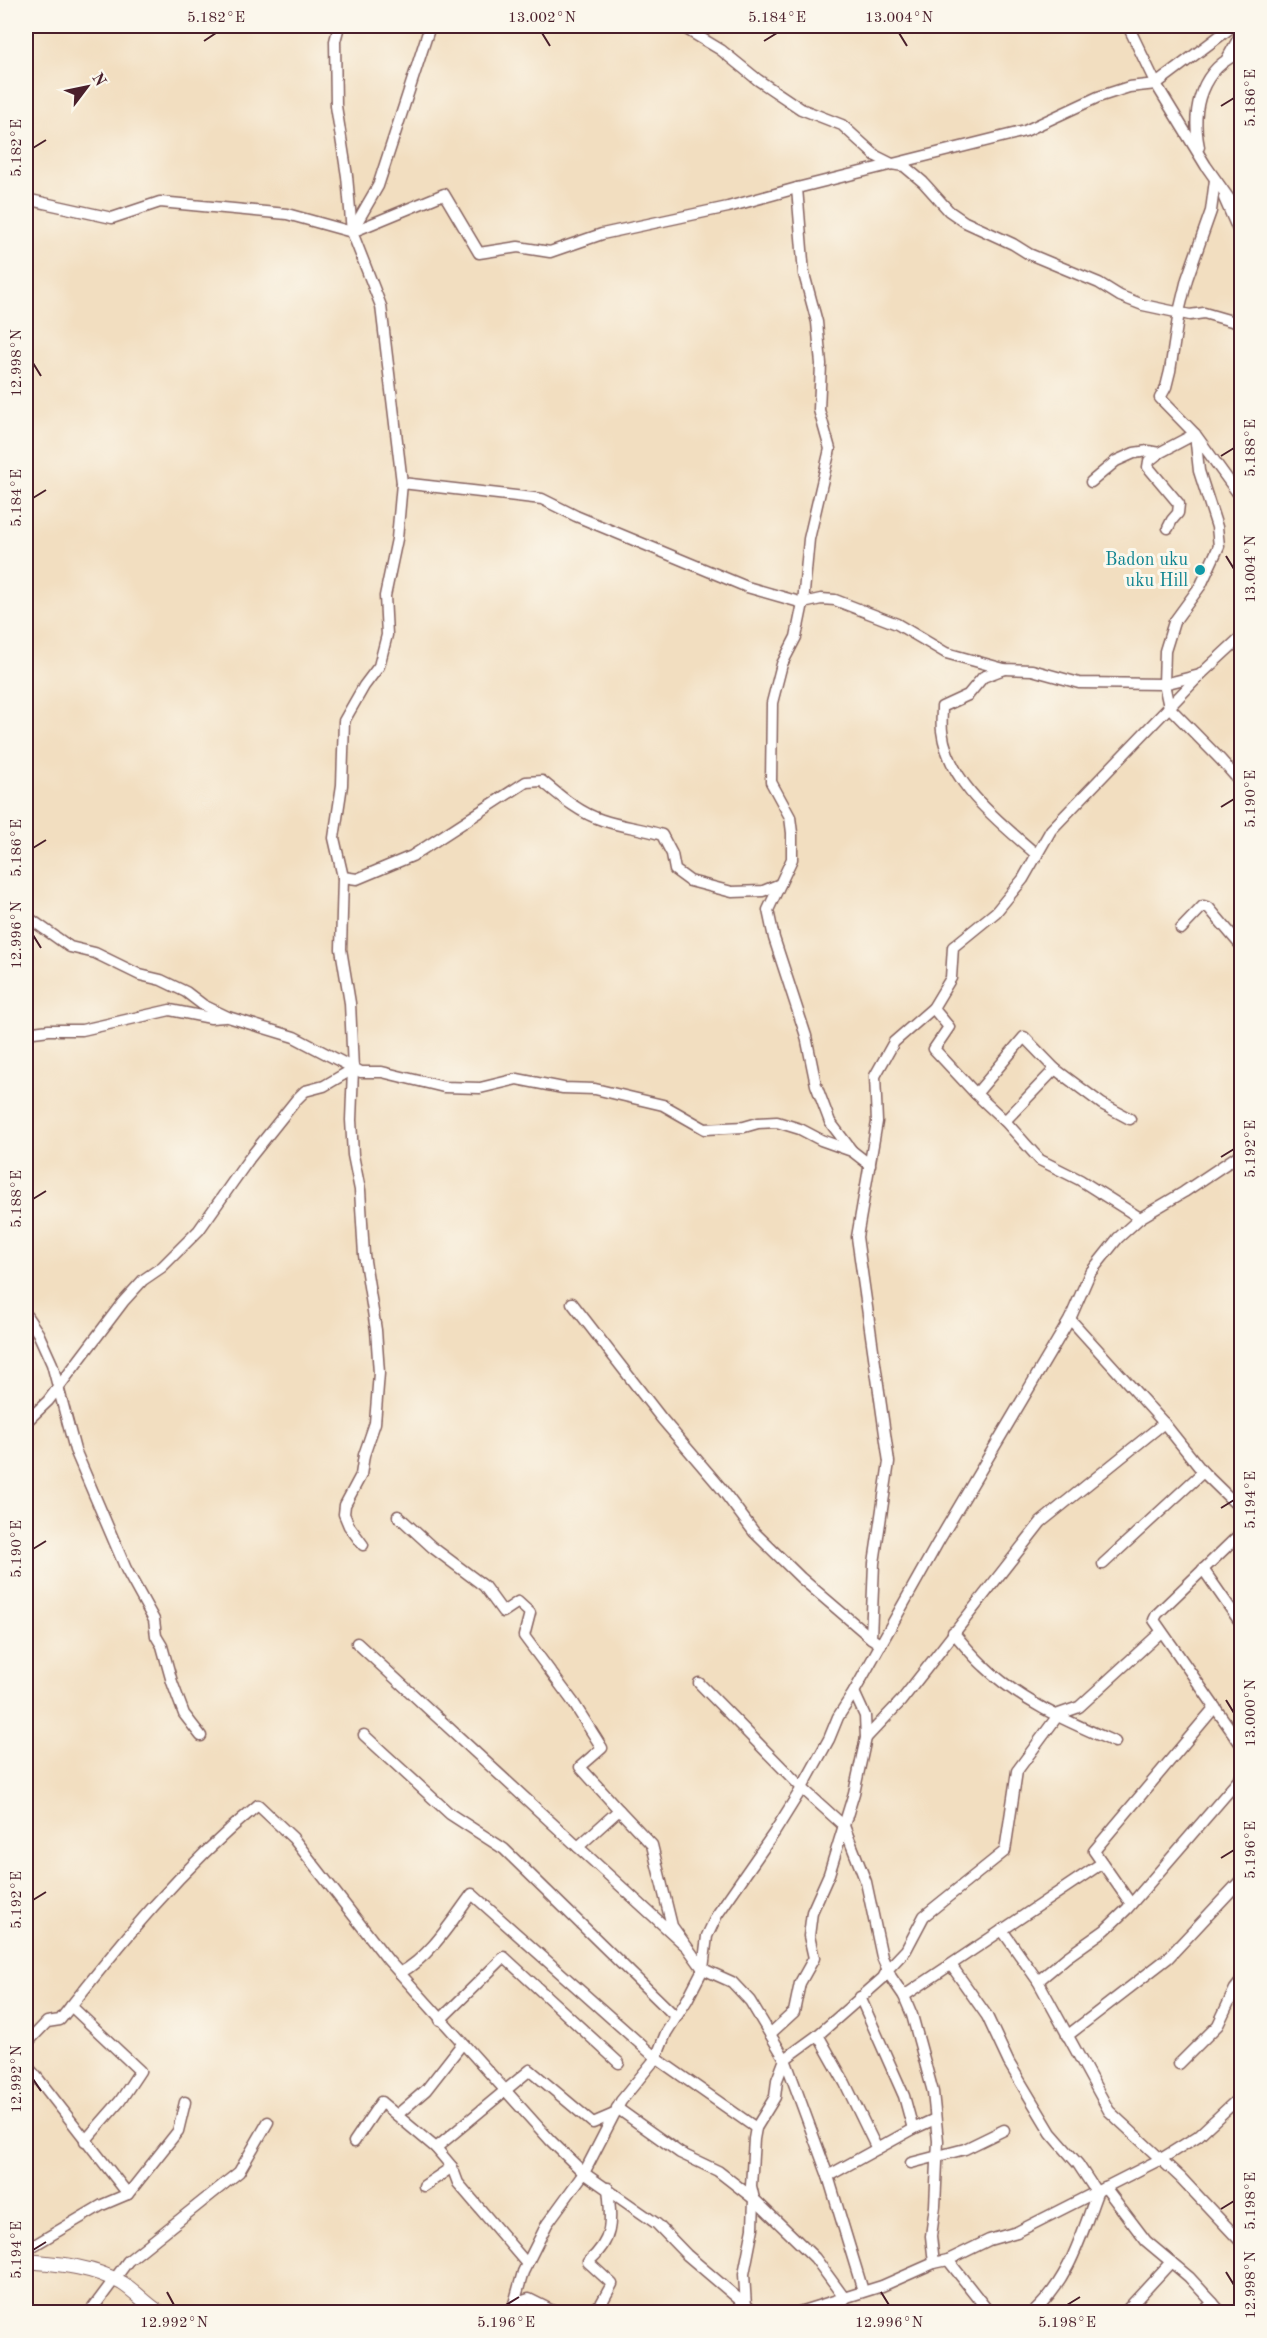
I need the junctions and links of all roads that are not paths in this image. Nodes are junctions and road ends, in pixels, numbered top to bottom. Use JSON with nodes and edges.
{"nodes":[{"id":1,"x":339,"y":26,"type":"edge"},
{"id":2,"x":430,"y":26,"type":"edge"},
{"id":3,"x":681,"y":26,"type":"edge"},
{"id":4,"x":1128,"y":26,"type":"edge"},
{"id":5,"x":1233,"y":26,"type":"edge"},
{"id":6,"x":1242,"y":32,"type":"edge"},
{"id":7,"x":1242,"y":52,"type":"edge"},
{"id":8,"x":1226,"y":62,"type":"junction"},
{"id":9,"x":1156,"y":84,"type":"junction"},
{"id":10,"x":1200,"y":156,"type":"junction"},
{"id":11,"x":892,"y":164,"type":"junction"},
{"id":12,"x":1217,"y":184,"type":"junction"},
{"id":13,"x":797,"y":188,"type":"junction"},
{"id":14,"x":26,"y":199,"type":"edge"},
{"id":15,"x":1242,"y":217,"type":"edge"},
{"id":16,"x":352,"y":232,"type":"junction"},
{"id":17,"x":1242,"y":239,"type":"edge"},
{"id":18,"x":1179,"y":312,"type":"junction"},
{"id":19,"x":1242,"y":324,"type":"edge"},
{"id":20,"x":1195,"y":434,"type":"junction"},
{"id":21,"x":1159,"y":453,"type":"junction"},
{"id":22,"x":1091,"y":482,"type":"dead end"},
{"id":23,"x":402,"y":483,"type":"junction"},
{"id":24,"x":1242,"y":499,"type":"edge"},
{"id":25,"x":1168,"y":528,"type":"dead end"},
{"id":26,"x":803,"y":603,"type":"junction"},
{"id":27,"x":1242,"y":636,"type":"edge"},
{"id":28,"x":1004,"y":669,"type":"junction"},
{"id":29,"x":1200,"y":675,"type":"junction"},
{"id":30,"x":1164,"y":684,"type":"junction"},
{"id":31,"x":1169,"y":707,"type":"junction"},
{"id":32,"x":1242,"y":784,"type":"edge"},
{"id":33,"x":1037,"y":855,"type":"junction"},
{"id":34,"x":343,"y":877,"type":"junction"},
{"id":35,"x":780,"y":884,"type":"junction"},
{"id":36,"x":26,"y":916,"type":"edge"},
{"id":37,"x":1181,"y":929,"type":"dead end"},
{"id":38,"x":1242,"y":947,"type":"edge"},
{"id":39,"x":933,"y":1008,"type":"junction"},
{"id":40,"x":228,"y":1017,"type":"junction"},
{"id":41,"x":26,"y":1033,"type":"edge"},
{"id":42,"x":353,"y":1069,"type":"junction"},
{"id":43,"x":1055,"y":1069,"type":"junction"},
{"id":44,"x":976,"y":1094,"type":"junction"},
{"id":45,"x":1130,"y":1119,"type":"dead end"},
{"id":46,"x":1005,"y":1121,"type":"junction"},
{"id":47,"x":852,"y":1151,"type":"junction"},
{"id":48,"x":1242,"y":1153,"type":"edge"},
{"id":49,"x":870,"y":1165,"type":"junction"},
{"id":50,"x":1140,"y":1218,"type":"junction"},
{"id":51,"x":573,"y":1304,"type":"dead end"},
{"id":52,"x":26,"y":1315,"type":"edge"},
{"id":53,"x":1070,"y":1319,"type":"junction"},
{"id":54,"x":58,"y":1386,"type":"junction"},
{"id":55,"x":26,"y":1422,"type":"edge"},
{"id":56,"x":1164,"y":1423,"type":"junction"},
{"id":57,"x":1203,"y":1472,"type":"junction"},
{"id":58,"x":1242,"y":1510,"type":"edge"},
{"id":59,"x":398,"y":1516,"type":"dead end"},
{"id":60,"x":1242,"y":1532,"type":"edge"},
{"id":61,"x":363,"y":1545,"type":"dead end"},
{"id":62,"x":1103,"y":1564,"type":"dead end"},
{"id":63,"x":1203,"y":1569,"type":"junction"},
{"id":64,"x":1242,"y":1625,"type":"edge"},
{"id":65,"x":953,"y":1632,"type":"junction"},
{"id":66,"x":1161,"y":1632,"type":"junction"},
{"id":67,"x":871,"y":1638,"type":"junction"},
{"id":68,"x":357,"y":1643,"type":"dead end"},
{"id":69,"x":881,"y":1646,"type":"junction"},
{"id":70,"x":699,"y":1683,"type":"dead end"},
{"id":71,"x":854,"y":1692,"type":"junction"},
{"id":72,"x":1215,"y":1707,"type":"junction"},
{"id":73,"x":1058,"y":1716,"type":"junction"},
{"id":74,"x":364,"y":1735,"type":"dead end"},
{"id":75,"x":201,"y":1736,"type":"dead end"},
{"id":76,"x":866,"y":1738,"type":"junction"},
{"id":77,"x":1115,"y":1742,"type":"dead end"},
{"id":78,"x":1242,"y":1746,"type":"edge"},
{"id":79,"x":1242,"y":1776,"type":"edge"},
{"id":80,"x":802,"y":1788,"type":"junction"},
{"id":81,"x":619,"y":1810,"type":"junction"},
{"id":82,"x":844,"y":1826,"type":"junction"},
{"id":83,"x":578,"y":1847,"type":"junction"},
{"id":84,"x":1102,"y":1863,"type":"junction"},
{"id":85,"x":1242,"y":1879,"type":"edge"},
{"id":86,"x":1131,"y":1904,"type":"junction"},
{"id":87,"x":1002,"y":1930,"type":"junction"},
{"id":88,"x":686,"y":1946,"type":"junction"},
{"id":89,"x":951,"y":1965,"type":"junction"},
{"id":90,"x":703,"y":1969,"type":"junction"},
{"id":91,"x":888,"y":1969,"type":"junction"},
{"id":92,"x":400,"y":1973,"type":"junction"},
{"id":93,"x":1242,"y":1980,"type":"edge"},
{"id":94,"x":1038,"y":1981,"type":"junction"},
{"id":95,"x":904,"y":1996,"type":"junction"},
{"id":96,"x":860,"y":1997,"type":"junction"},
{"id":97,"x":71,"y":2006,"type":"junction"},
{"id":98,"x":676,"y":2018,"type":"junction"},
{"id":99,"x":440,"y":2020,"type":"junction"},
{"id":100,"x":770,"y":2034,"type":"junction"},
{"id":101,"x":818,"y":2035,"type":"junction"},
{"id":102,"x":1067,"y":2036,"type":"junction"},
{"id":103,"x":26,"y":2044,"type":"edge"},
{"id":104,"x":462,"y":2044,"type":"junction"},
{"id":105,"x":656,"y":2058,"type":"junction"},
{"id":106,"x":785,"y":2059,"type":"junction"},
{"id":107,"x":619,"y":2063,"type":"dead end"},
{"id":108,"x":1179,"y":2064,"type":"dead end"},
{"id":109,"x":26,"y":2065,"type":"edge"},
{"id":110,"x":505,"y":2091,"type":"junction"},
{"id":111,"x":1242,"y":2096,"type":"edge"},
{"id":112,"x":185,"y":2102,"type":"dead end"},
{"id":113,"x":616,"y":2111,"type":"junction"},
{"id":114,"x":397,"y":2115,"type":"junction"},
{"id":115,"x":935,"y":2119,"type":"junction"},
{"id":116,"x":268,"y":2122,"type":"dead end"},
{"id":117,"x":756,"y":2128,"type":"junction"},
{"id":118,"x":913,"y":2129,"type":"junction"},
{"id":119,"x":1004,"y":2130,"type":"dead end"},
{"id":120,"x":85,"y":2141,"type":"junction"},
{"id":121,"x":354,"y":2142,"type":"dead end"},
{"id":122,"x":436,"y":2148,"type":"junction"},
{"id":123,"x":877,"y":2149,"type":"junction"},
{"id":124,"x":937,"y":2155,"type":"junction"},
{"id":125,"x":1161,"y":2159,"type":"junction"},
{"id":126,"x":911,"y":2163,"type":"dead end"},
{"id":127,"x":452,"y":2167,"type":"junction"},
{"id":128,"x":584,"y":2173,"type":"junction"},
{"id":129,"x":828,"y":2176,"type":"junction"},
{"id":130,"x":424,"y":2186,"type":"dead end"},
{"id":131,"x":608,"y":2188,"type":"junction"},
{"id":132,"x":1101,"y":2190,"type":"junction"},
{"id":133,"x":128,"y":2194,"type":"junction"},
{"id":134,"x":754,"y":2199,"type":"junction"},
{"id":135,"x":1242,"y":2243,"type":"edge"},
{"id":136,"x":26,"y":2250,"type":"edge"},
{"id":137,"x":948,"y":2260,"type":"junction"},
{"id":138,"x":26,"y":2261,"type":"edge"},
{"id":139,"x":1171,"y":2262,"type":"junction"},
{"id":140,"x":934,"y":2263,"type":"junction"},
{"id":141,"x":527,"y":2264,"type":"junction"},
{"id":142,"x":113,"y":2279,"type":"junction"},
{"id":143,"x":863,"y":2292,"type":"junction"},
{"id":144,"x":845,"y":2299,"type":"junction"},
{"id":145,"x":1213,"y":2303,"type":"junction"},
{"id":146,"x":26,"y":2306,"type":"edge"},
{"id":147,"x":512,"y":2308,"type":"edge"},
{"id":148,"x":750,"y":2310,"type":"edge"},
{"id":149,"x":31,"y":2313,"type":"edge"},
{"id":150,"x":90,"y":2313,"type":"edge"},
{"id":151,"x":159,"y":2313,"type":"edge"},
{"id":152,"x":555,"y":2313,"type":"edge"},
{"id":153,"x":588,"y":2313,"type":"edge"},
{"id":154,"x":799,"y":2313,"type":"edge"},
{"id":155,"x":989,"y":2313,"type":"edge"},
{"id":156,"x":1034,"y":2313,"type":"edge"},
{"id":157,"x":1125,"y":2313,"type":"edge"},
{"id":158,"x":1202,"y":2313,"type":"edge"},
{"id":159,"x":1221,"y":2313,"type":"edge"}],
"edges":[{"from":1,"to":16,"type":"street"},
{"from":2,"to":16,"type":"street"},
{"from":3,"to":11,"type":"street"},
{"from":4,"to":9,"type":"street"},
{"from":5,"to":9,"type":"street"},
{"from":6,"to":8,"type":"street"},
{"from":7,"to":8,"type":"street"},
{"from":8,"to":10,"type":"street"},
{"from":9,"to":10,"type":"street"},
{"from":9,"to":11,"type":"street"},
{"from":10,"to":12,"type":"street"},
{"from":11,"to":13,"type":"street"},
{"from":11,"to":18,"type":"street"},
{"from":12,"to":15,"type":"street"},
{"from":12,"to":17,"type":"street"},
{"from":12,"to":18,"type":"street"},
{"from":13,"to":16,"type":"street"},
{"from":13,"to":26,"type":"street"},
{"from":14,"to":16,"type":"street"},
{"from":16,"to":23,"type":"street"},
{"from":18,"to":19,"type":"street"},
{"from":18,"to":20,"type":"street"},
{"from":20,"to":21,"type":"street"},
{"from":20,"to":24,"type":"street"},
{"from":20,"to":30,"type":"street"},
{"from":21,"to":22,"type":"street"},
{"from":21,"to":25,"type":"street"},
{"from":23,"to":26,"type":"street"},
{"from":23,"to":34,"type":"street"},
{"from":26,"to":28,"type":"street"},
{"from":26,"to":35,"type":"street"},
{"from":27,"to":29,"type":"street"},
{"from":28,"to":30,"type":"street"},
{"from":28,"to":33,"type":"street"},
{"from":29,"to":30,"type":"street"},
{"from":29,"to":31,"type":"street"},
{"from":30,"to":31,"type":"street"},
{"from":31,"to":32,"type":"street"},
{"from":31,"to":33,"type":"street"},
{"from":33,"to":39,"type":"street"},
{"from":34,"to":35,"type":"street"},
{"from":34,"to":42,"type":"street"},
{"from":35,"to":47,"type":"street"},
{"from":36,"to":40,"type":"street"},
{"from":37,"to":38,"type":"street"},
{"from":39,"to":44,"type":"street"},
{"from":39,"to":49,"type":"street"},
{"from":40,"to":41,"type":"street"},
{"from":40,"to":42,"type":"street"},
{"from":42,"to":47,"type":"street"},
{"from":42,"to":54,"type":"street"},
{"from":42,"to":61,"type":"street"},
{"from":43,"to":44,"type":"street"},
{"from":43,"to":45,"type":"street"},
{"from":43,"to":46,"type":"street"},
{"from":44,"to":46,"type":"street"},
{"from":46,"to":50,"type":"street"},
{"from":47,"to":49,"type":"street"},
{"from":48,"to":50,"type":"street"},
{"from":49,"to":67,"type":"street"},
{"from":50,"to":53,"type":"street"},
{"from":51,"to":67,"type":"street"},
{"from":52,"to":54,"type":"street"},
{"from":53,"to":56,"type":"street"},
{"from":53,"to":69,"type":"street"},
{"from":54,"to":55,"type":"street"},
{"from":54,"to":75,"type":"street"},
{"from":56,"to":57,"type":"street"},
{"from":56,"to":65,"type":"street"},
{"from":57,"to":58,"type":"street"},
{"from":57,"to":62,"type":"street"},
{"from":59,"to":81,"type":"street"},
{"from":60,"to":63,"type":"street"},
{"from":63,"to":64,"type":"street"},
{"from":63,"to":66,"type":"street"},
{"from":65,"to":73,"type":"street"},
{"from":65,"to":76,"type":"street"},
{"from":66,"to":72,"type":"street"},
{"from":66,"to":73,"type":"street"},
{"from":67,"to":69,"type":"street"},
{"from":68,"to":83,"type":"street"},
{"from":69,"to":71,"type":"street"},
{"from":70,"to":80,"type":"street"},
{"from":71,"to":76,"type":"street"},
{"from":71,"to":80,"type":"street"},
{"from":72,"to":78,"type":"street"},
{"from":72,"to":84,"type":"street"},
{"from":73,"to":77,"type":"street"},
{"from":73,"to":91,"type":"street"},
{"from":74,"to":98,"type":"street"},
{"from":76,"to":82,"type":"street"},
{"from":79,"to":86,"type":"street"},
{"from":80,"to":82,"type":"street"},
{"from":80,"to":90,"type":"street"},
{"from":81,"to":83,"type":"street"},
{"from":81,"to":88,"type":"street"},
{"from":82,"to":91,"type":"street"},
{"from":82,"to":100,"type":"street"},
{"from":83,"to":88,"type":"street"},
{"from":84,"to":86,"type":"street"},
{"from":84,"to":87,"type":"street"},
{"from":85,"to":102,"type":"street"},
{"from":86,"to":94,"type":"street"},
{"from":87,"to":89,"type":"street"},
{"from":87,"to":94,"type":"street"},
{"from":88,"to":90,"type":"street"},
{"from":89,"to":95,"type":"street"},
{"from":89,"to":132,"type":"street"},
{"from":90,"to":98,"type":"street"},
{"from":90,"to":100,"type":"street"},
{"from":91,"to":95,"type":"street"},
{"from":91,"to":96,"type":"street"},
{"from":92,"to":97,"type":"street"},
{"from":92,"to":99,"type":"street"},
{"from":92,"to":105,"type":"street"},
{"from":93,"to":108,"type":"street"},
{"from":94,"to":102,"type":"street"},
{"from":95,"to":115,"type":"street"},
{"from":96,"to":101,"type":"street"},
{"from":96,"to":118,"type":"street"},
{"from":97,"to":103,"type":"street"},
{"from":97,"to":120,"type":"street"},
{"from":98,"to":105,"type":"street"},
{"from":99,"to":104,"type":"street"},
{"from":99,"to":107,"type":"street"},
{"from":100,"to":106,"type":"street"},
{"from":101,"to":106,"type":"street"},
{"from":101,"to":123,"type":"street"},
{"from":102,"to":125,"type":"street"},
{"from":104,"to":110,"type":"street"},
{"from":104,"to":114,"type":"street"},
{"from":105,"to":113,"type":"street"},
{"from":105,"to":117,"type":"street"},
{"from":106,"to":117,"type":"street"},
{"from":106,"to":129,"type":"street"},
{"from":109,"to":120,"type":"street"},
{"from":110,"to":113,"type":"street"},
{"from":110,"to":122,"type":"street"},
{"from":110,"to":128,"type":"street"},
{"from":111,"to":125,"type":"street"},
{"from":112,"to":133,"type":"street"},
{"from":113,"to":128,"type":"street"},
{"from":113,"to":134,"type":"street"},
{"from":114,"to":121,"type":"street"},
{"from":114,"to":122,"type":"street"},
{"from":115,"to":118,"type":"street"},
{"from":115,"to":124,"type":"street"},
{"from":116,"to":142,"type":"street"},
{"from":117,"to":134,"type":"street"},
{"from":118,"to":123,"type":"street"},
{"from":119,"to":124,"type":"street"},
{"from":120,"to":133,"type":"street"},
{"from":122,"to":127,"type":"street"},
{"from":123,"to":129,"type":"street"},
{"from":124,"to":126,"type":"street"},
{"from":124,"to":140,"type":"street"},
{"from":125,"to":132,"type":"street"},
{"from":125,"to":135,"type":"street"},
{"from":127,"to":130,"type":"street"},
{"from":127,"to":141,"type":"street"},
{"from":128,"to":131,"type":"street"},
{"from":128,"to":141,"type":"street"},
{"from":129,"to":143,"type":"street"},
{"from":131,"to":148,"type":"street"},
{"from":131,"to":153,"type":"street"},
{"from":132,"to":137,"type":"street"},
{"from":132,"to":139,"type":"street"},
{"from":132,"to":156,"type":"street"},
{"from":133,"to":136,"type":"street"},
{"from":134,"to":144,"type":"street"},
{"from":134,"to":148,"type":"street"},
{"from":137,"to":140,"type":"street"},
{"from":137,"to":155,"type":"street"},
{"from":138,"to":142,"type":"street"},
{"from":139,"to":145,"type":"street"},
{"from":139,"to":157,"type":"street"},
{"from":140,"to":143,"type":"street"},
{"from":141,"to":147,"type":"street"},
{"from":142,"to":150,"type":"street"},
{"from":142,"to":151,"type":"street"},
{"from":143,"to":144,"type":"street"},
{"from":144,"to":154,"type":"street"},
{"from":145,"to":158,"type":"street"},
{"from":145,"to":159,"type":"street"},
{"from":146,"to":149,"type":"street"},
{"from":147,"to":152,"type":"street"}]}
